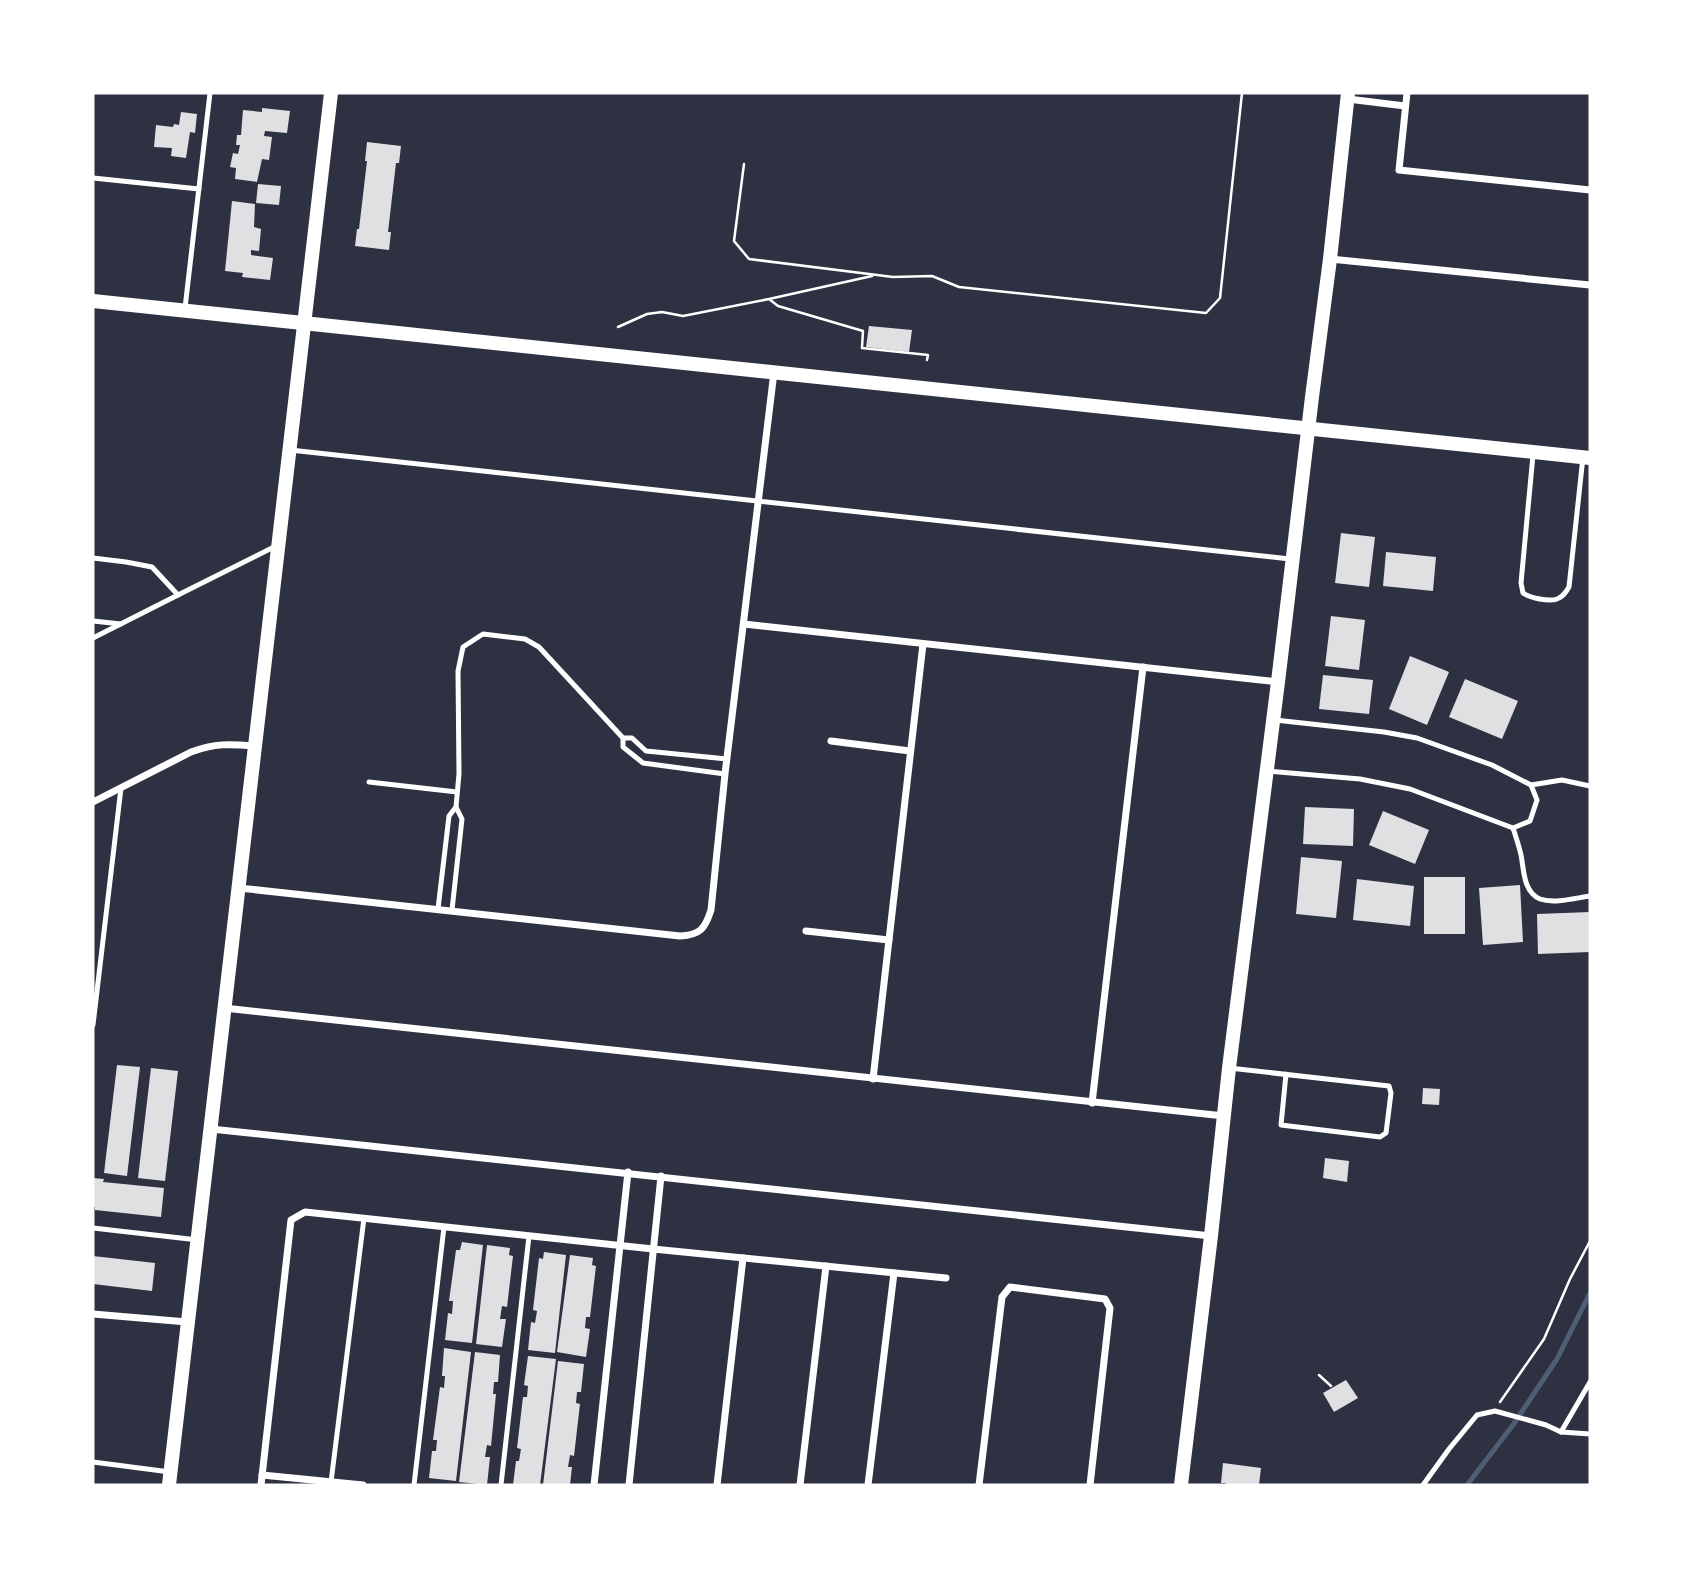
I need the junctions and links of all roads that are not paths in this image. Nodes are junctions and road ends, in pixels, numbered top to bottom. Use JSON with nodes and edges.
{"nodes":[{"id":1,"x":210,"y":93,"type":"edge"},
{"id":2,"x":331,"y":93,"type":"edge"},
{"id":3,"x":1407,"y":93,"type":"edge"},
{"id":4,"x":1348,"y":96,"type":"edge"},
{"id":5,"x":1405,"y":106,"type":"junction"},
{"id":6,"x":93,"y":178,"type":"edge"},
{"id":7,"x":199,"y":189,"type":"junction"},
{"id":8,"x":1590,"y":190,"type":"edge"},
{"id":9,"x":1330,"y":259,"type":"junction"},
{"id":10,"x":1590,"y":285,"type":"edge"},
{"id":11,"x":93,"y":301,"type":"edge"},
{"id":12,"x":185,"y":311,"type":"junction"},
{"id":13,"x":306,"y":322,"type":"junction"},
{"id":14,"x":774,"y":372,"type":"junction"},
{"id":15,"x":1308,"y":428,"type":"junction"},
{"id":16,"x":290,"y":450,"type":"junction"},
{"id":17,"x":1534,"y":452,"type":"junction"},
{"id":18,"x":1587,"y":458,"type":"edge"},
{"id":19,"x":760,"y":501,"type":"junction"},
{"id":20,"x":279,"y":544,"type":"junction"},
{"id":21,"x":93,"y":558,"type":"edge"},
{"id":22,"x":1293,"y":559,"type":"junction"},
{"id":23,"x":178,"y":595,"type":"junction"},
{"id":24,"x":93,"y":621,"type":"edge"},
{"id":25,"x":121,"y":624,"type":"junction"},
{"id":26,"x":744,"y":624,"type":"junction"},
{"id":27,"x":93,"y":638,"type":"edge"},
{"id":28,"x":923,"y":644,"type":"junction"},
{"id":29,"x":1143,"y":667,"type":"junction"},
{"id":30,"x":1278,"y":682,"type":"junction"},
{"id":31,"x":1274,"y":720,"type":"junction"},
{"id":32,"x":623,"y":738,"type":"junction"},
{"id":33,"x":831,"y":741,"type":"dead end"},
{"id":34,"x":255,"y":746,"type":"junction"},
{"id":35,"x":910,"y":751,"type":"junction"},
{"id":36,"x":727,"y":759,"type":"junction"},
{"id":37,"x":1267,"y":771,"type":"junction"},
{"id":38,"x":725,"y":774,"type":"junction"},
{"id":39,"x":369,"y":782,"type":"dead end"},
{"id":40,"x":1531,"y":785,"type":"junction"},
{"id":41,"x":1590,"y":786,"type":"edge"},
{"id":42,"x":121,"y":788,"type":"junction"},
{"id":43,"x":457,"y":792,"type":"junction"},
{"id":44,"x":93,"y":802,"type":"edge"},
{"id":45,"x":456,"y":807,"type":"junction"},
{"id":46,"x":1513,"y":828,"type":"junction"},
{"id":47,"x":239,"y":888,"type":"junction"},
{"id":48,"x":1590,"y":896,"type":"edge"},
{"id":49,"x":438,"y":909,"type":"junction"},
{"id":50,"x":452,"y":910,"type":"junction"},
{"id":51,"x":806,"y":931,"type":"dead end"},
{"id":52,"x":888,"y":940,"type":"junction"},
{"id":53,"x":224,"y":1008,"type":"junction"},
{"id":54,"x":93,"y":1025,"type":"edge"},
{"id":55,"x":1229,"y":1068,"type":"junction"},
{"id":56,"x":1286,"y":1074,"type":"junction"},
{"id":57,"x":873,"y":1079,"type":"junction"},
{"id":58,"x":1092,"y":1103,"type":"junction"},
{"id":59,"x":1224,"y":1116,"type":"junction"},
{"id":60,"x":211,"y":1129,"type":"junction"},
{"id":61,"x":628,"y":1172,"type":"junction"},
{"id":62,"x":661,"y":1176,"type":"junction"},
{"id":63,"x":364,"y":1218,"type":"junction"},
{"id":64,"x":444,"y":1227,"type":"junction"},
{"id":65,"x":93,"y":1228,"type":"edge"},
{"id":66,"x":528,"y":1236,"type":"junction"},
{"id":67,"x":1211,"y":1236,"type":"junction"},
{"id":68,"x":198,"y":1240,"type":"junction"},
{"id":69,"x":620,"y":1246,"type":"junction"},
{"id":70,"x":653,"y":1249,"type":"junction"},
{"id":71,"x":743,"y":1258,"type":"junction"},
{"id":72,"x":826,"y":1266,"type":"junction"},
{"id":73,"x":894,"y":1273,"type":"junction"},
{"id":74,"x":946,"y":1279,"type":"dead end"},
{"id":75,"x":93,"y":1314,"type":"edge"},
{"id":76,"x":188,"y":1322,"type":"junction"},
{"id":77,"x":1590,"y":1384,"type":"edge"},
{"id":78,"x":1561,"y":1432,"type":"junction"},
{"id":79,"x":1590,"y":1434,"type":"edge"},
{"id":80,"x":93,"y":1462,"type":"edge"},
{"id":81,"x":262,"y":1475,"type":"junction"},
{"id":82,"x":170,"y":1478,"type":"edge"},
{"id":83,"x":331,"y":1482,"type":"junction"},
{"id":84,"x":261,"y":1485,"type":"edge"},
{"id":85,"x":363,"y":1485,"type":"edge"},
{"id":86,"x":414,"y":1485,"type":"edge"},
{"id":87,"x":501,"y":1485,"type":"edge"},
{"id":88,"x":594,"y":1485,"type":"edge"},
{"id":89,"x":629,"y":1485,"type":"edge"},
{"id":90,"x":717,"y":1485,"type":"edge"},
{"id":91,"x":800,"y":1485,"type":"edge"},
{"id":92,"x":868,"y":1485,"type":"edge"},
{"id":93,"x":979,"y":1485,"type":"edge"},
{"id":94,"x":1090,"y":1485,"type":"edge"},
{"id":95,"x":1181,"y":1485,"type":"edge"},
{"id":96,"x":1423,"y":1485,"type":"edge"}],
"edges":[{"from":1,"to":7,"type":"lane"},
{"from":2,"to":13,"type":"main road"},
{"from":3,"to":5,"type":"street"},
{"from":4,"to":5,"type":"street"},
{"from":4,"to":9,"type":"main road"},
{"from":5,"to":8,"type":"street"},
{"from":6,"to":7,"type":"lane"},
{"from":7,"to":12,"type":"lane"},
{"from":9,"to":10,"type":"street"},
{"from":9,"to":15,"type":"main road"},
{"from":11,"to":12,"type":"main road"},
{"from":12,"to":13,"type":"main road"},
{"from":13,"to":14,"type":"main road"},
{"from":13,"to":16,"type":"main road"},
{"from":14,"to":15,"type":"main road"},
{"from":14,"to":19,"type":"street"},
{"from":15,"to":17,"type":"main road"},
{"from":15,"to":22,"type":"main road"},
{"from":16,"to":19,"type":"lane"},
{"from":16,"to":20,"type":"main road"},
{"from":17,"to":18,"type":"main road"},
{"from":17,"to":18,"type":"lane"},
{"from":19,"to":22,"type":"lane"},
{"from":19,"to":26,"type":"street"},
{"from":20,"to":23,"type":"lane"},
{"from":20,"to":34,"type":"main road"},
{"from":21,"to":23,"type":"lane"},
{"from":22,"to":30,"type":"main road"},
{"from":23,"to":25,"type":"lane"},
{"from":24,"to":25,"type":"lane"},
{"from":25,"to":27,"type":"lane"},
{"from":26,"to":28,"type":"street"},
{"from":26,"to":36,"type":"street"},
{"from":28,"to":29,"type":"street"},
{"from":28,"to":35,"type":"street"},
{"from":29,"to":30,"type":"street"},
{"from":29,"to":58,"type":"street"},
{"from":30,"to":31,"type":"main road"},
{"from":31,"to":37,"type":"main road"},
{"from":31,"to":40,"type":"lane"},
{"from":32,"to":36,"type":"lane"},
{"from":32,"to":38,"type":"lane"},
{"from":32,"to":43,"type":"lane"},
{"from":33,"to":35,"type":"street"},
{"from":34,"to":42,"type":"street"},
{"from":34,"to":47,"type":"main road"},
{"from":35,"to":52,"type":"street"},
{"from":36,"to":38,"type":"street"},
{"from":37,"to":46,"type":"lane"},
{"from":37,"to":55,"type":"main road"},
{"from":38,"to":50,"type":"street"},
{"from":39,"to":43,"type":"lane"},
{"from":40,"to":41,"type":"lane"},
{"from":40,"to":46,"type":"lane"},
{"from":42,"to":44,"type":"street"},
{"from":42,"to":54,"type":"lane"},
{"from":43,"to":45,"type":"lane"},
{"from":45,"to":49,"type":"lane"},
{"from":45,"to":50,"type":"lane"},
{"from":46,"to":48,"type":"lane"},
{"from":47,"to":49,"type":"street"},
{"from":47,"to":53,"type":"main road"},
{"from":49,"to":50,"type":"street"},
{"from":51,"to":52,"type":"street"},
{"from":52,"to":57,"type":"street"},
{"from":53,"to":57,"type":"street"},
{"from":53,"to":60,"type":"main road"},
{"from":55,"to":56,"type":"lane"},
{"from":55,"to":59,"type":"main road"},
{"from":56,"to":56,"type":"lane"},
{"from":57,"to":58,"type":"street"},
{"from":58,"to":59,"type":"street"},
{"from":59,"to":67,"type":"main road"},
{"from":60,"to":61,"type":"street"},
{"from":60,"to":68,"type":"main road"},
{"from":61,"to":62,"type":"street"},
{"from":61,"to":69,"type":"street"},
{"from":62,"to":67,"type":"street"},
{"from":62,"to":70,"type":"street"},
{"from":63,"to":64,"type":"street"},
{"from":63,"to":81,"type":"street"},
{"from":63,"to":83,"type":"lane"},
{"from":64,"to":66,"type":"street"},
{"from":64,"to":86,"type":"lane"},
{"from":65,"to":68,"type":"lane"},
{"from":66,"to":69,"type":"street"},
{"from":66,"to":87,"type":"lane"},
{"from":67,"to":95,"type":"main road"},
{"from":68,"to":76,"type":"main road"},
{"from":69,"to":70,"type":"street"},
{"from":69,"to":88,"type":"street"},
{"from":70,"to":71,"type":"street"},
{"from":70,"to":89,"type":"street"},
{"from":71,"to":72,"type":"street"},
{"from":71,"to":90,"type":"street"},
{"from":72,"to":73,"type":"street"},
{"from":72,"to":91,"type":"street"},
{"from":73,"to":74,"type":"street"},
{"from":73,"to":92,"type":"street"},
{"from":75,"to":76,"type":"street"},
{"from":76,"to":82,"type":"main road"},
{"from":77,"to":78,"type":"lane"},
{"from":78,"to":79,"type":"lane"},
{"from":78,"to":96,"type":"lane"},
{"from":80,"to":82,"type":"lane"},
{"from":81,"to":83,"type":"street"},
{"from":81,"to":84,"type":"street"},
{"from":83,"to":85,"type":"street"},
{"from":93,"to":94,"type":"street"}]}
